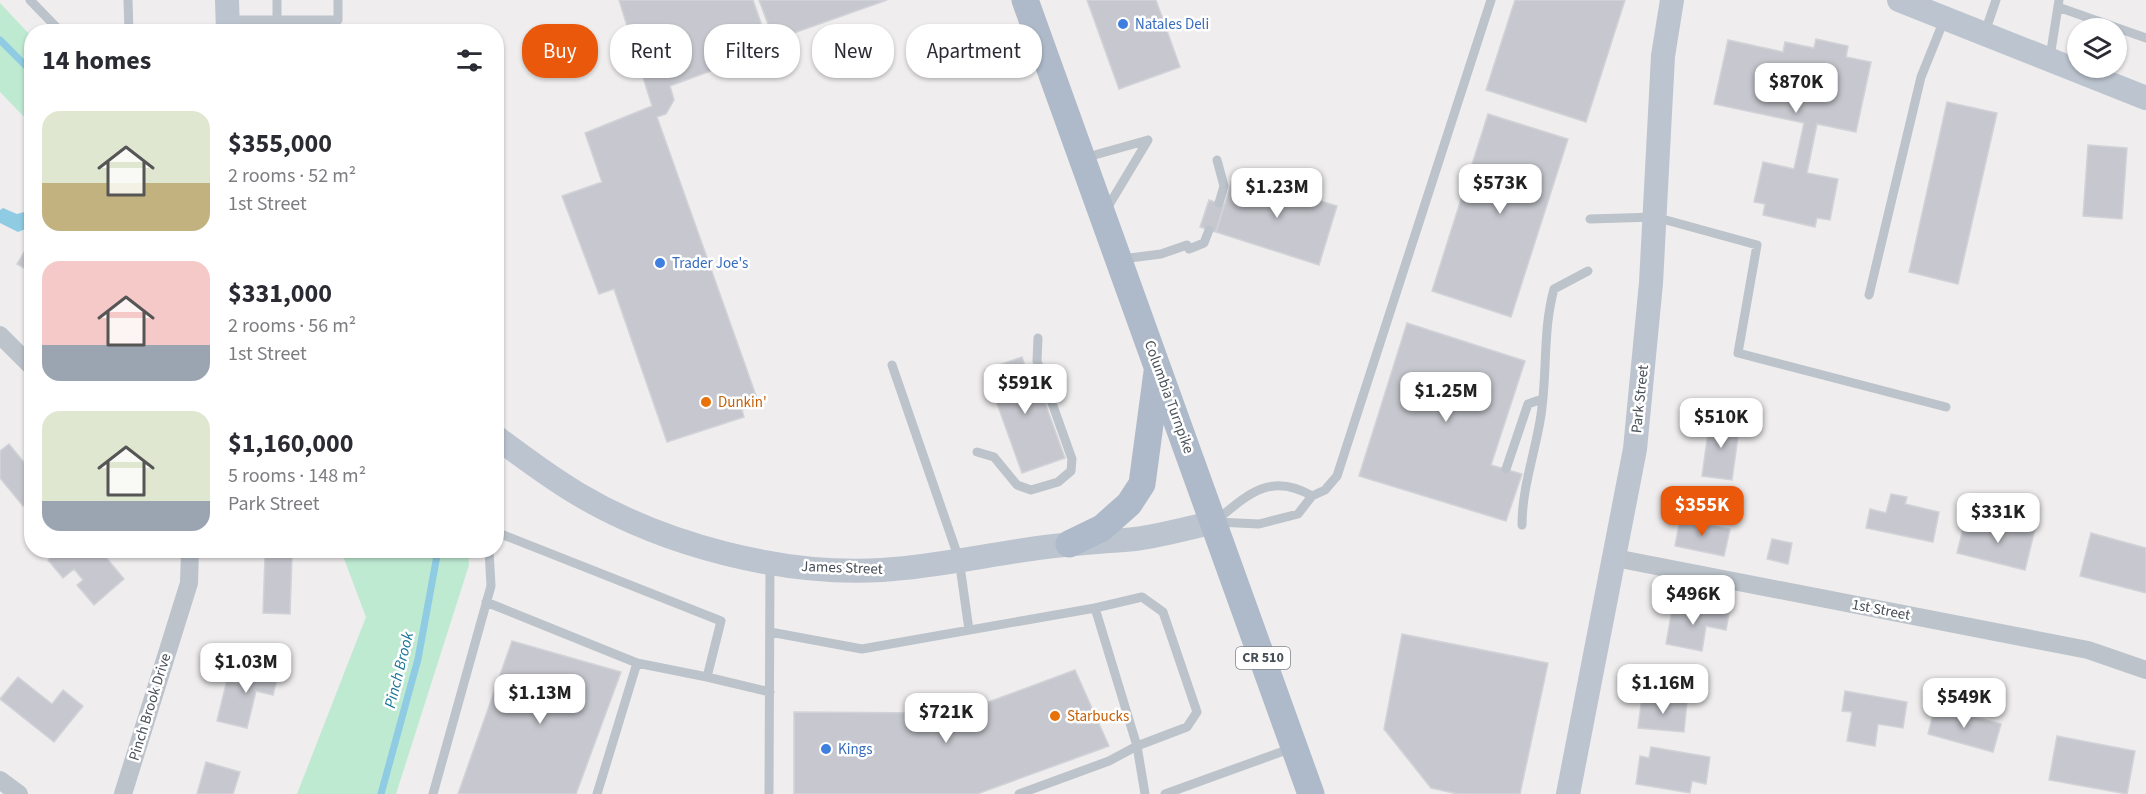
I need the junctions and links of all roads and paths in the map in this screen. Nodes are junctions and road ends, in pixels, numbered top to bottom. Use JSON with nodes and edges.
{"nodes":[{"id":1,"x":30,"y":0,"type":"edge"},
{"id":2,"x":128,"y":0,"type":"edge"},
{"id":3,"x":278,"y":0,"type":"edge"},
{"id":4,"x":338,"y":0,"type":"edge"},
{"id":5,"x":1026,"y":0,"type":"edge"},
{"id":6,"x":1491,"y":0,"type":"edge"},
{"id":7,"x":1672,"y":0,"type":"edge"},
{"id":8,"x":1899,"y":0,"type":"edge"},
{"id":9,"x":1996,"y":0,"type":"edge"},
{"id":10,"x":2059,"y":3,"type":"edge"},
{"id":11,"x":228,"y":17,"type":"edge"},
{"id":12,"x":1945,"y":18,"type":"junction"},
{"id":13,"x":277,"y":21,"type":"junction"},
{"id":14,"x":53,"y":24,"type":"edge"},
{"id":15,"x":129,"y":24,"type":"edge"},
{"id":16,"x":1984,"y":34,"type":"junction"},
{"id":17,"x":2146,"y":38,"type":"edge"},
{"id":18,"x":2049,"y":60,"type":"junction"},
{"id":19,"x":2146,"y":98,"type":"edge"},
{"id":20,"x":1083,"y":159,"type":"junction"},
{"id":21,"x":1217,"y":160,"type":"dead end"},
{"id":22,"x":1218,"y":203,"type":"dead end"},
{"id":23,"x":1103,"y":213,"type":"junction"},
{"id":24,"x":1655,"y":217,"type":"junction"},
{"id":25,"x":1590,"y":219,"type":"dead end"},
{"id":26,"x":1209,"y":230,"type":"dead end"},
{"id":27,"x":1120,"y":260,"type":"junction"},
{"id":28,"x":1588,"y":271,"type":"dead end"},
{"id":29,"x":1869,"y":296,"type":"dead end"},
{"id":30,"x":0,"y":335,"type":"edge"},
{"id":31,"x":1038,"y":338,"type":"dead end"},
{"id":32,"x":24,"y":359,"type":"edge"},
{"id":33,"x":892,"y":365,"type":"dead end"},
{"id":34,"x":1158,"y":368,"type":"junction"},
{"id":35,"x":1542,"y":399,"type":"junction"},
{"id":36,"x":1946,"y":407,"type":"dead end"},
{"id":37,"x":504,"y":443,"type":"edge"},
{"id":38,"x":977,"y":452,"type":"dead end"},
{"id":39,"x":1506,"y":469,"type":"dead end"},
{"id":40,"x":1312,"y":496,"type":"junction"},
{"id":41,"x":1215,"y":522,"type":"junction"},
{"id":42,"x":1522,"y":525,"type":"dead end"},
{"id":43,"x":504,"y":535,"type":"edge"},
{"id":44,"x":1069,"y":544,"type":"junction"},
{"id":45,"x":190,"y":558,"type":"edge"},
{"id":46,"x":489,"y":558,"type":"edge"},
{"id":47,"x":1615,"y":558,"type":"junction"},
{"id":48,"x":959,"y":559,"type":"junction"},
{"id":49,"x":770,"y":562,"type":"junction"},
{"id":50,"x":486,"y":602,"type":"junction"},
{"id":51,"x":1095,"y":608,"type":"junction"},
{"id":52,"x":969,"y":630,"type":"junction"},
{"id":53,"x":770,"y":632,"type":"junction"},
{"id":54,"x":638,"y":663,"type":"junction"},
{"id":55,"x":2146,"y":670,"type":"edge"},
{"id":56,"x":707,"y":677,"type":"junction"},
{"id":57,"x":770,"y":692,"type":"junction"},
{"id":58,"x":1137,"y":746,"type":"junction"},
{"id":59,"x":1295,"y":747,"type":"junction"},
{"id":60,"x":0,"y":780,"type":"edge"},
{"id":61,"x":19,"y":794,"type":"edge"},
{"id":62,"x":123,"y":794,"type":"edge"},
{"id":63,"x":433,"y":794,"type":"edge"},
{"id":64,"x":597,"y":794,"type":"edge"},
{"id":65,"x":770,"y":794,"type":"edge"},
{"id":66,"x":1019,"y":794,"type":"edge"},
{"id":67,"x":1145,"y":794,"type":"edge"},
{"id":68,"x":1165,"y":794,"type":"edge"},
{"id":69,"x":1311,"y":794,"type":"edge"},
{"id":70,"x":1568,"y":794,"type":"edge"}],
"edges":[{"from":1,"to":14,"type":"lane"},
{"from":2,"to":15,"type":"lane"},
{"from":3,"to":13,"type":"lane"},
{"from":4,"to":13,"type":"lane"},
{"from":5,"to":20,"type":"main road","name":"Columbia Turnpike","number":"CR 510"},
{"from":6,"to":40,"type":"lane"},
{"from":7,"to":24,"type":"main road","name":"Park Street"},
{"from":8,"to":12,"type":"main road"},
{"from":9,"to":16,"type":"lane"},
{"from":10,"to":17,"type":"lane"},
{"from":10,"to":18,"type":"lane"},
{"from":11,"to":13,"type":"lane"},
{"from":12,"to":16,"type":"main road"},
{"from":12,"to":29,"type":"lane"},
{"from":16,"to":18,"type":"main road"},
{"from":18,"to":19,"type":"main road"},
{"from":20,"to":23,"type":"main road","name":"Columbia Turnpike","number":"CR 510"},
{"from":20,"to":23,"type":"lane"},
{"from":21,"to":22,"type":"lane"},
{"from":23,"to":27,"type":"main road","name":"Columbia Turnpike","number":"CR 510"},
{"from":24,"to":25,"type":"lane"},
{"from":24,"to":36,"type":"lane"},
{"from":24,"to":47,"type":"main road","name":"Park Street"},
{"from":26,"to":27,"type":"lane"},
{"from":27,"to":34,"type":"main road","name":"Columbia Turnpike","number":"CR 510"},
{"from":28,"to":35,"type":"lane"},
{"from":30,"to":32,"type":"street"},
{"from":31,"to":38,"type":"lane"},
{"from":33,"to":48,"type":"lane"},
{"from":34,"to":41,"type":"main road","name":"Columbia Turnpike","number":"CR 510"},
{"from":34,"to":44,"type":"main road"},
{"from":35,"to":39,"type":"lane"},
{"from":35,"to":42,"type":"lane"},
{"from":37,"to":49,"type":"main road","name":"James Street"},
{"from":40,"to":41,"type":"lane"},
{"from":40,"to":41,"type":"lane"},
{"from":41,"to":44,"type":"main road","name":"James Street"},
{"from":41,"to":59,"type":"main road","name":"Columbia Turnpike","number":"CR 510"},
{"from":43,"to":56,"type":"lane"},
{"from":44,"to":48,"type":"main road","name":"James Street"},
{"from":45,"to":62,"type":"street","name":"Pinch Brook Drive"},
{"from":46,"to":50,"type":"lane"},
{"from":47,"to":55,"type":"street","name":"1st Street"},
{"from":47,"to":70,"type":"main road","name":"Park Street"},
{"from":48,"to":49,"type":"main road","name":"James Street"},
{"from":48,"to":52,"type":"lane"},
{"from":49,"to":53,"type":"lane"},
{"from":50,"to":54,"type":"lane"},
{"from":50,"to":63,"type":"lane"},
{"from":51,"to":52,"type":"lane"},
{"from":51,"to":58,"type":"lane"},
{"from":51,"to":58,"type":"lane"},
{"from":52,"to":53,"type":"lane"},
{"from":53,"to":57,"type":"lane"},
{"from":54,"to":56,"type":"lane"},
{"from":54,"to":64,"type":"lane"},
{"from":56,"to":57,"type":"lane"},
{"from":57,"to":65,"type":"lane"},
{"from":58,"to":66,"type":"lane"},
{"from":58,"to":67,"type":"lane"},
{"from":59,"to":68,"type":"lane"},
{"from":59,"to":69,"type":"main road","name":"Columbia Turnpike","number":"CR 510"},
{"from":60,"to":61,"type":"street"}]}
